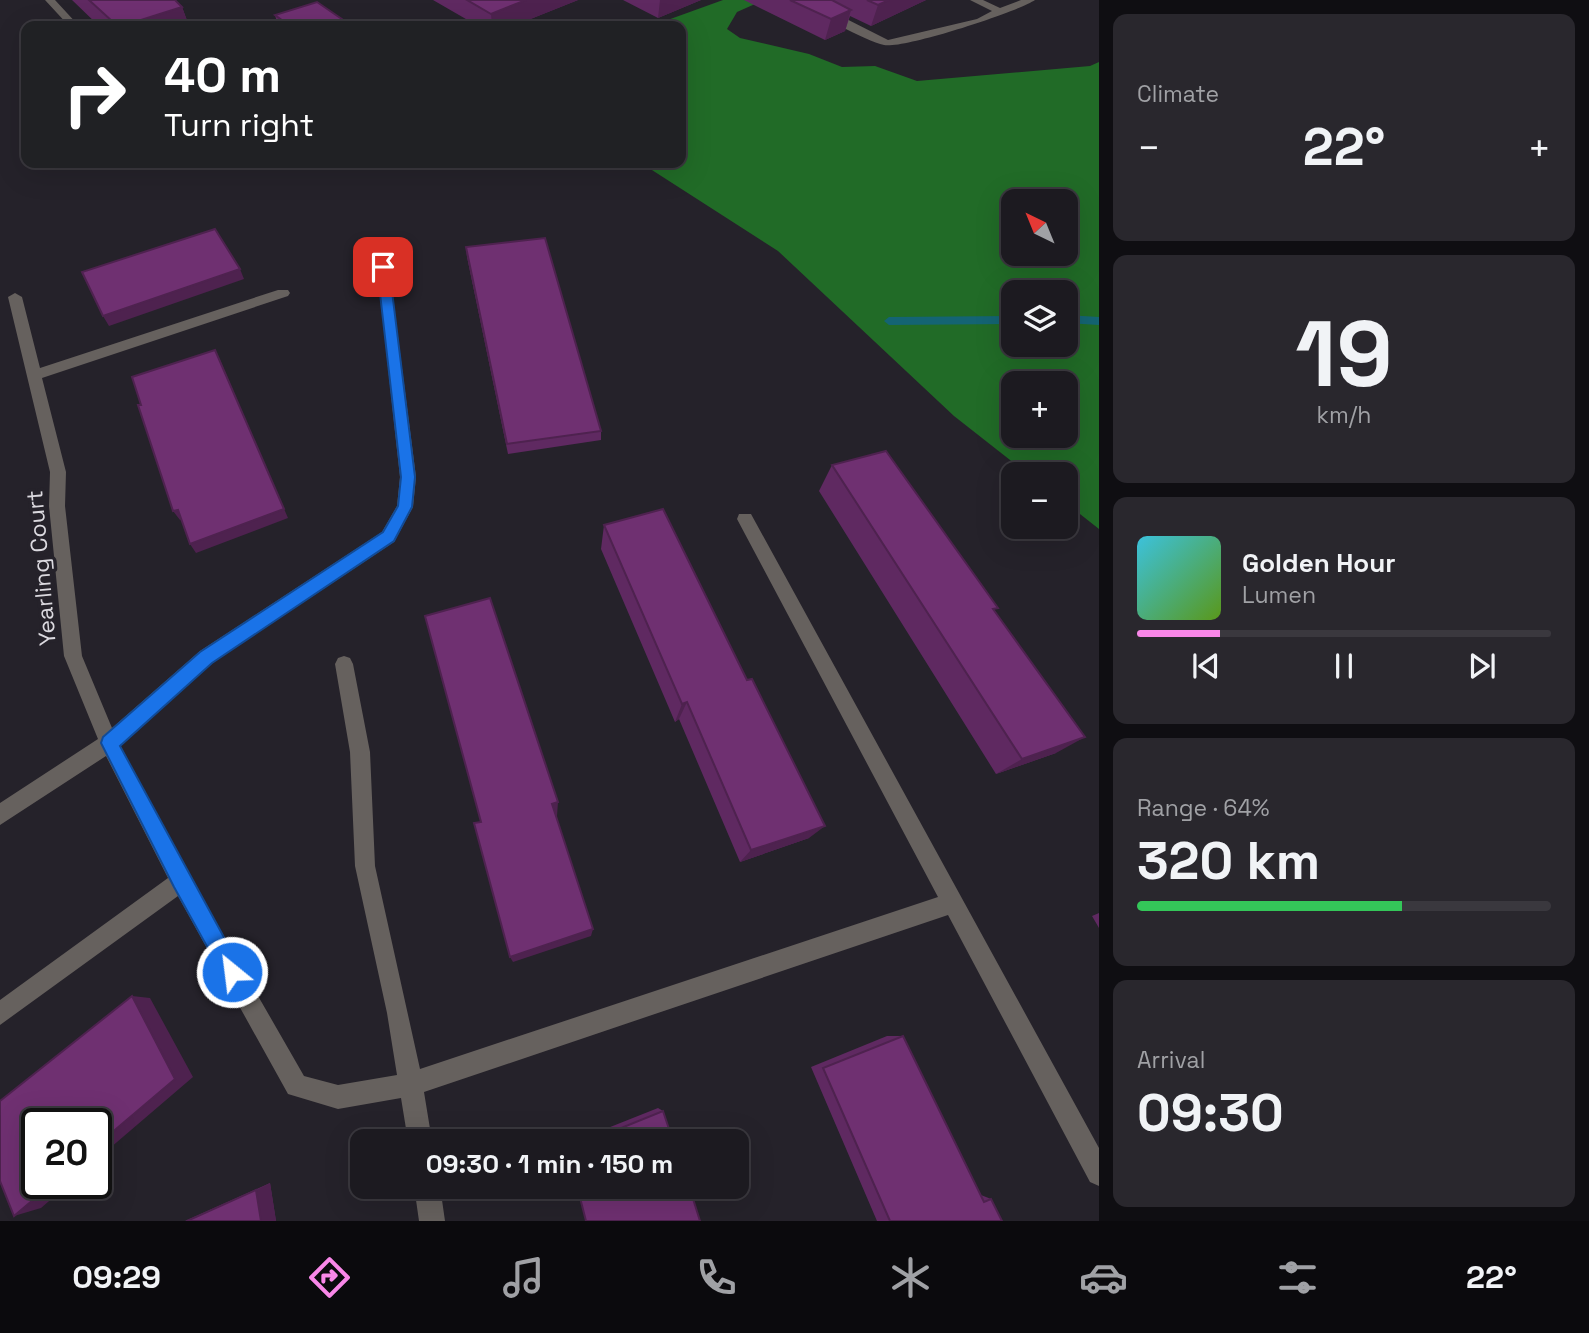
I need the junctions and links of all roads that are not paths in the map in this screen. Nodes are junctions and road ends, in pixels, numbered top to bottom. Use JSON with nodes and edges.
{"nodes":[{"id":1,"x":50,"y":0,"type":"edge"},
{"id":2,"x":802,"y":0,"type":"edge"},
{"id":3,"x":975,"y":0,"type":"edge"},
{"id":4,"x":1030,"y":0,"type":"edge"},
{"id":5,"x":1000,"y":11,"type":"junction"},
{"id":6,"x":69,"y":21,"type":"edge"},
{"id":7,"x":383,"y":267,"type":"dead end"},
{"id":8,"x":283,"y":293,"type":"dead end"},
{"id":9,"x":15,"y":297,"type":"dead end"},
{"id":10,"x":34,"y":375,"type":"junction"},
{"id":11,"x":745,"y":519,"type":"dead end"},
{"id":12,"x":344,"y":664,"type":"dead end"},
{"id":13,"x":109,"y":743,"type":"junction"},
{"id":14,"x":0,"y":816,"type":"edge"},
{"id":15,"x":181,"y":881,"type":"junction"},
{"id":16,"x":951,"y":903,"type":"junction"},
{"id":17,"x":0,"y":1014,"type":"edge"},
{"id":18,"x":411,"y":1084,"type":"junction"},
{"id":19,"x":418,"y":1129,"type":"edge"},
{"id":20,"x":1099,"y":1173,"type":"edge"},
{"id":21,"x":429,"y":1199,"type":"edge"},
{"id":22,"x":432,"y":1221,"type":"edge"}],
"edges":[{"from":1,"to":6,"type":"street"},
{"from":2,"to":5,"type":"street"},
{"from":3,"to":5,"type":"street"},
{"from":4,"to":5,"type":"street"},
{"from":7,"to":13,"type":"street"},
{"from":8,"to":10,"type":"street"},
{"from":9,"to":10,"type":"street","name":"Yearling Court"},
{"from":10,"to":13,"type":"street","name":"Yearling Court"},
{"from":11,"to":16,"type":"street"},
{"from":12,"to":18,"type":"street"},
{"from":13,"to":14,"type":"street"},
{"from":13,"to":15,"type":"street","name":"Yearling Court"},
{"from":15,"to":17,"type":"street"},
{"from":15,"to":18,"type":"street","name":"Yearling Court"},
{"from":16,"to":18,"type":"street","name":"Yearling Court"},
{"from":16,"to":20,"type":"street"},
{"from":18,"to":19,"type":"street"},
{"from":21,"to":22,"type":"street"}]}
